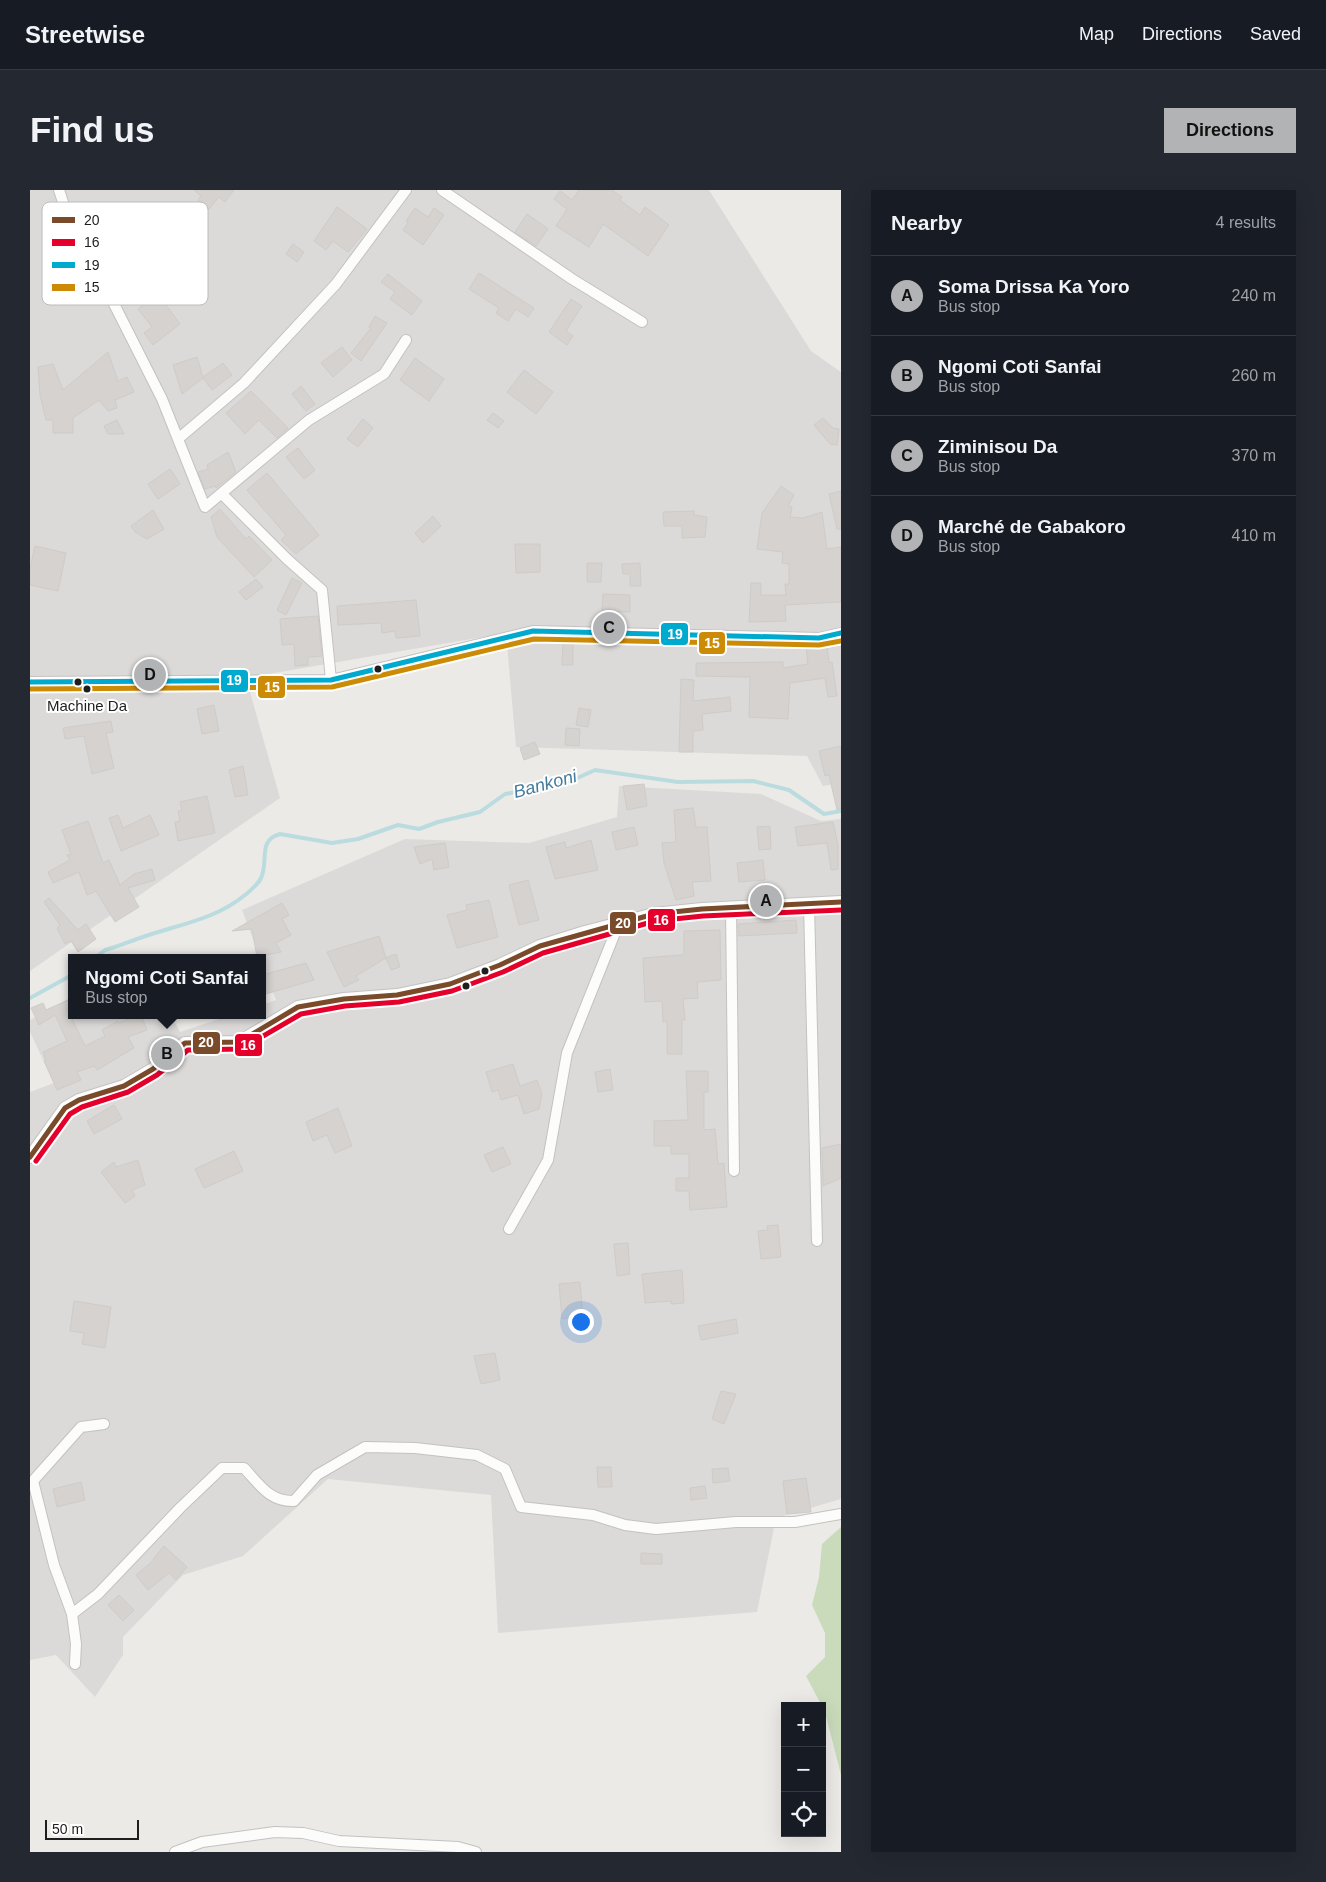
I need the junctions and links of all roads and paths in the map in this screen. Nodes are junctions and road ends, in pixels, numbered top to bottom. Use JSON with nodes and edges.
{"nodes":[{"id":1,"x":59,"y":190,"type":"edge"},
{"id":2,"x":406,"y":190,"type":"edge"},
{"id":3,"x":442,"y":190,"type":"edge"},
{"id":4,"x":63,"y":202,"type":"edge"},
{"id":5,"x":115,"y":305,"type":"edge"},
{"id":6,"x":642,"y":322,"type":"dead end"},
{"id":7,"x":406,"y":340,"type":"dead end"},
{"id":8,"x":178,"y":439,"type":"junction"},
{"id":9,"x":222,"y":494,"type":"junction"},
{"id":10,"x":841,"y":633,"type":"edge"},
{"id":11,"x":331,"y":680,"type":"junction"},
{"id":12,"x":30,"y":682,"type":"edge"},
{"id":13,"x":841,"y":902,"type":"edge"},
{"id":14,"x":809,"y":904,"type":"junction"},
{"id":15,"x":732,"y":908,"type":"junction"},
{"id":16,"x":619,"y":923,"type":"junction"},
{"id":17,"x":30,"y":1157,"type":"edge"},
{"id":18,"x":734,"y":1171,"type":"dead end"},
{"id":19,"x":509,"y":1229,"type":"dead end"},
{"id":20,"x":816,"y":1241,"type":"dead end"},
{"id":21,"x":104,"y":1424,"type":"dead end"},
{"id":22,"x":32,"y":1482,"type":"edge"},
{"id":23,"x":841,"y":1514,"type":"edge"},
{"id":24,"x":72,"y":1614,"type":"junction"},
{"id":25,"x":75,"y":1664,"type":"dead end"},
{"id":26,"x":175,"y":1852,"type":"edge"},
{"id":27,"x":476,"y":1852,"type":"edge"}],
"edges":[{"from":1,"to":4,"type":"street"},
{"from":2,"to":8,"type":"street"},
{"from":3,"to":6,"type":"street"},
{"from":5,"to":8,"type":"street"},
{"from":7,"to":9,"type":"street"},
{"from":8,"to":9,"type":"street"},
{"from":9,"to":11,"type":"street"},
{"from":10,"to":11,"type":"street"},
{"from":11,"to":12,"type":"street"},
{"from":13,"to":14,"type":"street"},
{"from":14,"to":15,"type":"street"},
{"from":14,"to":20,"type":"street"},
{"from":15,"to":16,"type":"street"},
{"from":15,"to":18,"type":"street"},
{"from":16,"to":17,"type":"street"},
{"from":16,"to":19,"type":"street"},
{"from":21,"to":22,"type":"street"},
{"from":22,"to":24,"type":"street"},
{"from":23,"to":24,"type":"street"},
{"from":24,"to":25,"type":"street"},
{"from":26,"to":27,"type":"street"}]}
